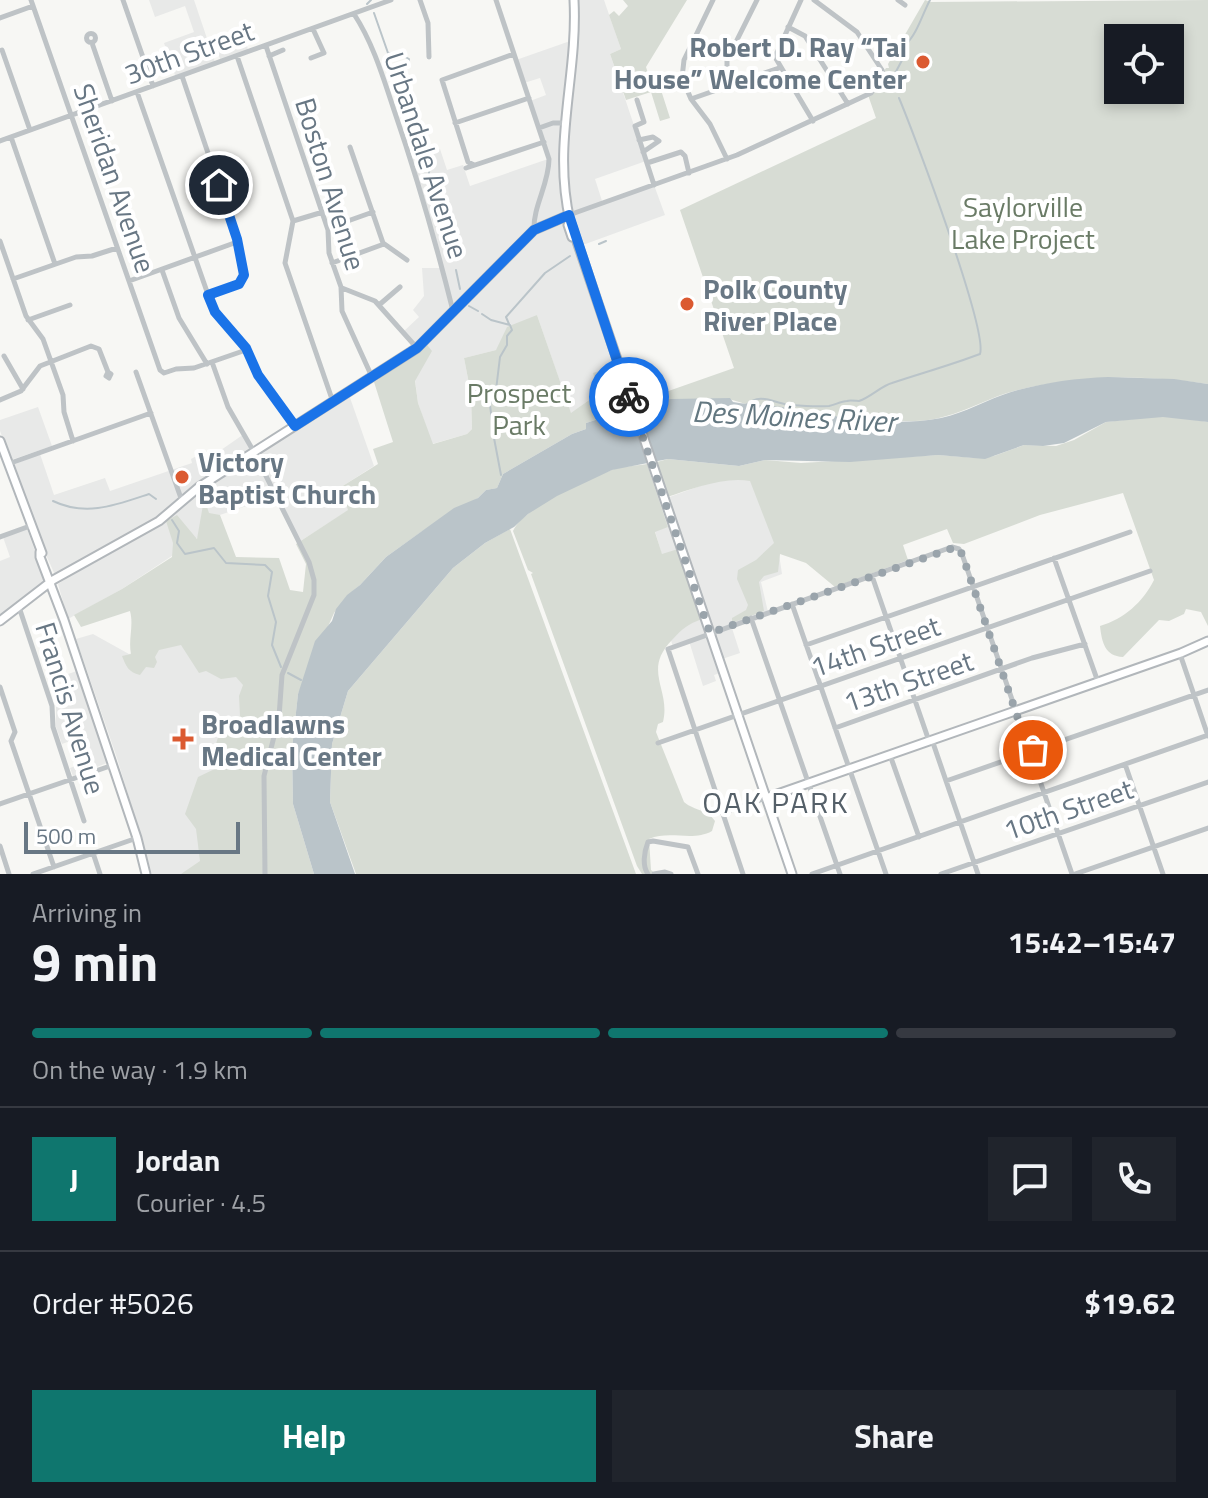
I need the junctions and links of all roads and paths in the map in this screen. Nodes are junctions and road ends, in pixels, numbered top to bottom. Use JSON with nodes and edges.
{"nodes":[{"id":1,"x":123,"y":0,"type":"edge"},
{"id":2,"x":391,"y":0,"type":"edge"},
{"id":3,"x":420,"y":0,"type":"edge"},
{"id":4,"x":498,"y":0,"type":"edge"},
{"id":5,"x":574,"y":0,"type":"edge"},
{"id":6,"x":713,"y":0,"type":"edge"},
{"id":7,"x":757,"y":0,"type":"edge"},
{"id":8,"x":801,"y":0,"type":"edge"},
{"id":9,"x":814,"y":0,"type":"edge"},
{"id":10,"x":898,"y":0,"type":"edge"},
{"id":11,"x":32,"y":3,"type":"edge"},
{"id":12,"x":905,"y":5,"type":"dead end"},
{"id":13,"x":354,"y":14,"type":"junction"},
{"id":14,"x":0,"y":18,"type":"edge"},
{"id":15,"x":788,"y":27,"type":"junction"},
{"id":16,"x":313,"y":29,"type":"junction"},
{"id":17,"x":92,"y":43,"type":"dead end"},
{"id":18,"x":266,"y":46,"type":"junction"},
{"id":19,"x":2,"y":50,"type":"dead end"},
{"id":20,"x":283,"y":50,"type":"dead end"},
{"id":21,"x":514,"y":54,"type":"junction"},
{"id":22,"x":237,"y":56,"type":"junction"},
{"id":23,"x":269,"y":56,"type":"junction"},
{"id":24,"x":429,"y":57,"type":"dead end"},
{"id":25,"x":311,"y":58,"type":"dead end"},
{"id":26,"x":779,"y":68,"type":"junction"},
{"id":27,"x":182,"y":76,"type":"junction"},
{"id":28,"x":733,"y":84,"type":"junction"},
{"id":29,"x":153,"y":86,"type":"junction"},
{"id":30,"x":137,"y":92,"type":"junction"},
{"id":31,"x":529,"y":98,"type":"junction"},
{"id":32,"x":691,"y":99,"type":"junction"},
{"id":33,"x":637,"y":100,"type":"dead end"},
{"id":34,"x":112,"y":101,"type":"junction"},
{"id":35,"x":848,"y":104,"type":"junction"},
{"id":36,"x":71,"y":115,"type":"junction"},
{"id":37,"x":813,"y":121,"type":"junction"},
{"id":38,"x":455,"y":123,"type":"junction"},
{"id":39,"x":564,"y":123,"type":"junction"},
{"id":40,"x":539,"y":128,"type":"junction"},
{"id":41,"x":30,"y":130,"type":"junction"},
{"id":42,"x":11,"y":137,"type":"junction"},
{"id":43,"x":639,"y":140,"type":"junction"},
{"id":44,"x":0,"y":141,"type":"edge"},
{"id":45,"x":544,"y":142,"type":"junction"},
{"id":46,"x":350,"y":147,"type":"dead end"},
{"id":47,"x":643,"y":152,"type":"junction"},
{"id":48,"x":727,"y":159,"type":"junction"},
{"id":49,"x":647,"y":163,"type":"junction"},
{"id":50,"x":474,"y":165,"type":"junction"},
{"id":51,"x":466,"y":168,"type":"dead end"},
{"id":52,"x":689,"y":173,"type":"junction"},
{"id":53,"x":654,"y":185,"type":"junction"},
{"id":54,"x":323,"y":212,"type":"junction"},
{"id":55,"x":373,"y":212,"type":"junction"},
{"id":56,"x":293,"y":221,"type":"junction"},
{"id":57,"x":548,"y":222,"type":"junction"},
{"id":58,"x":570,"y":222,"type":"junction"},
{"id":59,"x":328,"y":228,"type":"junction"},
{"id":60,"x":534,"y":230,"type":"junction"},
{"id":61,"x":0,"y":241,"type":"edge"},
{"id":62,"x":237,"y":242,"type":"junction"},
{"id":63,"x":384,"y":244,"type":"junction"},
{"id":64,"x":117,"y":248,"type":"junction"},
{"id":65,"x":195,"y":258,"type":"junction"},
{"id":66,"x":407,"y":260,"type":"dead end"},
{"id":67,"x":332,"y":263,"type":"junction"},
{"id":68,"x":55,"y":264,"type":"junction"},
{"id":69,"x":162,"y":270,"type":"junction"},
{"id":70,"x":13,"y":279,"type":"junction"},
{"id":71,"x":129,"y":281,"type":"junction"},
{"id":72,"x":341,"y":287,"type":"junction"},
{"id":73,"x":400,"y":287,"type":"dead end"},
{"id":74,"x":208,"y":295,"type":"junction"},
{"id":75,"x":70,"y":305,"type":"dead end"},
{"id":76,"x":379,"y":305,"type":"junction"},
{"id":77,"x":453,"y":311,"type":"junction"},
{"id":78,"x":28,"y":320,"type":"junction"},
{"id":79,"x":417,"y":348,"type":"junction"},
{"id":80,"x":246,"y":350,"type":"junction"},
{"id":81,"x":4,"y":356,"type":"dead end"},
{"id":82,"x":51,"y":361,"type":"junction"},
{"id":83,"x":210,"y":363,"type":"junction"},
{"id":84,"x":108,"y":372,"type":"dead end"},
{"id":85,"x":136,"y":372,"type":"dead end"},
{"id":86,"x":372,"y":377,"type":"junction"},
{"id":87,"x":23,"y":389,"type":"junction"},
{"id":88,"x":0,"y":400,"type":"edge"},
{"id":89,"x":333,"y":402,"type":"junction"},
{"id":90,"x":151,"y":413,"type":"junction"},
{"id":91,"x":295,"y":426,"type":"junction"},
{"id":92,"x":0,"y":441,"type":"edge"},
{"id":93,"x":73,"y":441,"type":"junction"},
{"id":94,"x":254,"y":452,"type":"junction"},
{"id":95,"x":8,"y":464,"type":"junction"},
{"id":96,"x":182,"y":502,"type":"junction"},
{"id":97,"x":30,"y":526,"type":"junction"},
{"id":98,"x":1130,"y":532,"type":"dead end"},
{"id":99,"x":0,"y":537,"type":"edge"},
{"id":100,"x":1054,"y":558,"type":"junction"},
{"id":101,"x":1150,"y":571,"type":"dead end"},
{"id":102,"x":872,"y":576,"type":"junction"},
{"id":103,"x":52,"y":584,"type":"junction"},
{"id":104,"x":972,"y":587,"type":"junction"},
{"id":105,"x":1069,"y":600,"type":"junction"},
{"id":106,"x":792,"y":604,"type":"junction"},
{"id":107,"x":19,"y":607,"type":"junction"},
{"id":108,"x":886,"y":617,"type":"junction"},
{"id":109,"x":751,"y":618,"type":"junction"},
{"id":110,"x":0,"y":621,"type":"edge"},
{"id":111,"x":986,"y":628,"type":"junction"},
{"id":112,"x":710,"y":633,"type":"junction"},
{"id":113,"x":1208,"y":641,"type":"edge"},
{"id":114,"x":1085,"y":644,"type":"junction"},
{"id":115,"x":806,"y":645,"type":"junction"},
{"id":116,"x":1180,"y":654,"type":"junction"},
{"id":117,"x":901,"y":659,"type":"junction"},
{"id":118,"x":1001,"y":669,"type":"junction"},
{"id":119,"x":1098,"y":682,"type":"junction"},
{"id":120,"x":821,"y":686,"type":"junction"},
{"id":121,"x":0,"y":687,"type":"edge"},
{"id":122,"x":1208,"y":690,"type":"edge"},
{"id":123,"x":1193,"y":695,"type":"junction"},
{"id":124,"x":915,"y":700,"type":"junction"},
{"id":125,"x":780,"y":701,"type":"junction"},
{"id":126,"x":1015,"y":710,"type":"junction"},
{"id":127,"x":738,"y":715,"type":"junction"},
{"id":128,"x":835,"y":728,"type":"junction"},
{"id":129,"x":694,"y":730,"type":"junction"},
{"id":130,"x":1208,"y":735,"type":"edge"},
{"id":131,"x":930,"y":740,"type":"junction"},
{"id":132,"x":658,"y":743,"type":"dead end"},
{"id":133,"x":1029,"y":751,"type":"junction"},
{"id":134,"x":890,"y":754,"type":"junction"},
{"id":135,"x":1125,"y":764,"type":"junction"},
{"id":136,"x":113,"y":765,"type":"junction"},
{"id":137,"x":849,"y":768,"type":"junction"},
{"id":138,"x":70,"y":779,"type":"junction"},
{"id":139,"x":946,"y":781,"type":"junction"},
{"id":140,"x":1208,"y":782,"type":"edge"},
{"id":141,"x":808,"y":783,"type":"junction"},
{"id":142,"x":1044,"y":793,"type":"junction"},
{"id":143,"x":29,"y":794,"type":"junction"},
{"id":144,"x":766,"y":798,"type":"junction"},
{"id":145,"x":0,"y":804,"type":"edge"},
{"id":146,"x":1140,"y":806,"type":"junction"},
{"id":147,"x":722,"y":813,"type":"junction"},
{"id":148,"x":84,"y":821,"type":"dead end"},
{"id":149,"x":960,"y":822,"type":"junction"},
{"id":150,"x":1208,"y":828,"type":"edge"},
{"id":151,"x":1058,"y":834,"type":"junction"},
{"id":152,"x":919,"y":837,"type":"junction"},
{"id":153,"x":137,"y":838,"type":"junction"},
{"id":154,"x":0,"y":846,"type":"edge"},
{"id":155,"x":1154,"y":847,"type":"junction"},
{"id":156,"x":878,"y":851,"type":"junction"},
{"id":157,"x":93,"y":853,"type":"junction"},
{"id":158,"x":974,"y":863,"type":"junction"},
{"id":159,"x":837,"y":865,"type":"junction"},
{"id":160,"x":54,"y":867,"type":"junction"},
{"id":161,"x":9,"y":874,"type":"edge"},
{"id":162,"x":33,"y":874,"type":"edge"},
{"id":163,"x":100,"y":874,"type":"edge"},
{"id":164,"x":146,"y":874,"type":"edge"},
{"id":165,"x":265,"y":874,"type":"edge"},
{"id":166,"x":651,"y":874,"type":"edge"},
{"id":167,"x":671,"y":874,"type":"edge"},
{"id":168,"x":698,"y":874,"type":"edge"},
{"id":169,"x":743,"y":874,"type":"edge"},
{"id":170,"x":792,"y":874,"type":"edge"},
{"id":171,"x":812,"y":874,"type":"edge"},
{"id":172,"x":840,"y":874,"type":"edge"},
{"id":173,"x":886,"y":874,"type":"edge"},
{"id":174,"x":941,"y":874,"type":"edge"},
{"id":175,"x":978,"y":874,"type":"edge"},
{"id":176,"x":1073,"y":874,"type":"edge"},
{"id":177,"x":1163,"y":874,"type":"edge"}],
"edges":[{"from":1,"to":29,"type":"street"},
{"from":2,"to":13,"type":"street","name":"30th Street"},
{"from":3,"to":24,"type":"street"},
{"from":4,"to":21,"type":"street"},
{"from":5,"to":39,"type":"main road"},
{"from":6,"to":32,"type":"street"},
{"from":7,"to":28,"type":"street"},
{"from":8,"to":15,"type":"street"},
{"from":9,"to":35,"type":"street"},
{"from":10,"to":12,"type":"street"},
{"from":11,"to":14,"type":"street"},
{"from":11,"to":36,"type":"street","name":"Sheridan Avenue"},
{"from":13,"to":16,"type":"street","name":"30th Street"},
{"from":13,"to":77,"type":"street","name":"Urbandale Avenue"},
{"from":15,"to":26,"type":"street"},
{"from":15,"to":35,"type":"street"},
{"from":16,"to":18,"type":"street","name":"30th Street"},
{"from":16,"to":25,"type":"street"},
{"from":17,"to":34,"type":"street"},
{"from":18,"to":22,"type":"street","name":"30th Street"},
{"from":18,"to":23,"type":"street","name":"Boston Avenue"},
{"from":19,"to":41,"type":"street"},
{"from":20,"to":23,"type":"street"},
{"from":21,"to":31,"type":"street"},
{"from":21,"to":38,"type":"street"},
{"from":22,"to":27,"type":"street","name":"30th Street"},
{"from":22,"to":56,"type":"street"},
{"from":23,"to":54,"type":"street","name":"Boston Avenue"},
{"from":26,"to":28,"type":"street"},
{"from":26,"to":37,"type":"street"},
{"from":27,"to":29,"type":"street","name":"30th Street"},
{"from":27,"to":62,"type":"street"},
{"from":28,"to":32,"type":"street"},
{"from":29,"to":30,"type":"street","name":"30th Street"},
{"from":30,"to":34,"type":"street","name":"30th Street"},
{"from":30,"to":65,"type":"street"},
{"from":31,"to":38,"type":"street"},
{"from":31,"to":40,"type":"street"},
{"from":32,"to":48,"type":"street"},
{"from":33,"to":43,"type":"street"},
{"from":34,"to":36,"type":"street","name":"30th Street"},
{"from":35,"to":37,"type":"street"},
{"from":36,"to":41,"type":"street","name":"30th Street"},
{"from":36,"to":64,"type":"street","name":"Sheridan Avenue"},
{"from":37,"to":48,"type":"street"},
{"from":38,"to":50,"type":"street"},
{"from":39,"to":40,"type":"street"},
{"from":39,"to":58,"type":"main road"},
{"from":40,"to":45,"type":"street"},
{"from":41,"to":42,"type":"street","name":"30th Street"},
{"from":42,"to":44,"type":"street","name":"30th Street"},
{"from":42,"to":68,"type":"street"},
{"from":43,"to":47,"type":"street"},
{"from":43,"to":47,"type":"street"},
{"from":45,"to":50,"type":"street"},
{"from":45,"to":60,"type":"street"},
{"from":46,"to":55,"type":"street"},
{"from":47,"to":49,"type":"street"},
{"from":48,"to":52,"type":"street"},
{"from":49,"to":52,"type":"street"},
{"from":49,"to":53,"type":"street"},
{"from":50,"to":51,"type":"street"},
{"from":52,"to":53,"type":"street"},
{"from":53,"to":58,"type":"street"},
{"from":54,"to":56,"type":"street"},
{"from":54,"to":59,"type":"street","name":"Boston Avenue"},
{"from":55,"to":59,"type":"street"},
{"from":55,"to":63,"type":"street"},
{"from":56,"to":89,"type":"street"},
{"from":57,"to":58,"type":"main road"},
{"from":57,"to":58,"type":"main road"},
{"from":57,"to":60,"type":"main road"},
{"from":58,"to":112,"type":"main road"},
{"from":59,"to":67,"type":"street","name":"Boston Avenue"},
{"from":60,"to":77,"type":"main road"},
{"from":61,"to":70,"type":"street"},
{"from":62,"to":65,"type":"street"},
{"from":62,"to":74,"type":"street"},
{"from":63,"to":66,"type":"street"},
{"from":63,"to":67,"type":"street"},
{"from":64,"to":68,"type":"street"},
{"from":64,"to":71,"type":"street","name":"Sheridan Avenue"},
{"from":65,"to":69,"type":"street"},
{"from":65,"to":74,"type":"street"},
{"from":67,"to":72,"type":"street","name":"Boston Avenue"},
{"from":68,"to":70,"type":"street"},
{"from":69,"to":71,"type":"street"},
{"from":69,"to":83,"type":"street"},
{"from":70,"to":78,"type":"street"},
{"from":71,"to":83,"type":"street","name":"Sheridan Avenue"},
{"from":72,"to":76,"type":"street"},
{"from":72,"to":86,"type":"street","name":"Boston Avenue"},
{"from":73,"to":76,"type":"street"},
{"from":74,"to":80,"type":"street"},
{"from":75,"to":78,"type":"street"},
{"from":76,"to":79,"type":"street"},
{"from":77,"to":79,"type":"main road"},
{"from":78,"to":82,"type":"street"},
{"from":79,"to":86,"type":"main road"},
{"from":80,"to":83,"type":"street"},
{"from":80,"to":91,"type":"street"},
{"from":81,"to":87,"type":"street"},
{"from":82,"to":84,"type":"street"},
{"from":82,"to":87,"type":"street"},
{"from":82,"to":93,"type":"street"},
{"from":83,"to":94,"type":"street"},
{"from":85,"to":90,"type":"street"},
{"from":86,"to":89,"type":"main road"},
{"from":87,"to":88,"type":"street"},
{"from":89,"to":91,"type":"main road"},
{"from":90,"to":93,"type":"street"},
{"from":90,"to":96,"type":"street"},
{"from":91,"to":94,"type":"main road"},
{"from":92,"to":95,"type":"main road"},
{"from":93,"to":95,"type":"street"},
{"from":94,"to":96,"type":"main road"},
{"from":94,"to":165,"type":"street"},
{"from":95,"to":97,"type":"main road"},
{"from":96,"to":103,"type":"main road"},
{"from":97,"to":99,"type":"street"},
{"from":97,"to":103,"type":"main road"},
{"from":98,"to":100,"type":"street"},
{"from":100,"to":104,"type":"street"},
{"from":100,"to":105,"type":"street"},
{"from":101,"to":105,"type":"street","name":"14th Street"},
{"from":102,"to":104,"type":"street"},
{"from":102,"to":106,"type":"street"},
{"from":102,"to":108,"type":"street"},
{"from":103,"to":107,"type":"main road"},
{"from":103,"to":136,"type":"main road"},
{"from":104,"to":108,"type":"street"},
{"from":104,"to":111,"type":"street"},
{"from":105,"to":111,"type":"street","name":"14th Street"},
{"from":105,"to":114,"type":"street"},
{"from":106,"to":109,"type":"street"},
{"from":106,"to":115,"type":"street"},
{"from":107,"to":110,"type":"main road"},
{"from":107,"to":138,"type":"street","name":"Francis Avenue"},
{"from":108,"to":115,"type":"street"},
{"from":108,"to":117,"type":"street"},
{"from":109,"to":112,"type":"street"},
{"from":109,"to":125,"type":"street"},
{"from":111,"to":117,"type":"street","name":"14th Street"},
{"from":111,"to":118,"type":"street"},
{"from":112,"to":127,"type":"main road"},
{"from":112,"to":129,"type":"street"},
{"from":113,"to":116,"type":"main road"},
{"from":114,"to":118,"type":"street","name":"13th Street"},
{"from":114,"to":119,"type":"street"},
{"from":115,"to":120,"type":"street"},
{"from":116,"to":119,"type":"main road"},
{"from":116,"to":123,"type":"street"},
{"from":117,"to":120,"type":"street","name":"14th Street"},
{"from":117,"to":124,"type":"street"},
{"from":118,"to":124,"type":"street","name":"13th Street"},
{"from":118,"to":126,"type":"street"},
{"from":119,"to":126,"type":"main road"},
{"from":120,"to":125,"type":"street","name":"14th Street"},
{"from":120,"to":128,"type":"street"},
{"from":121,"to":143,"type":"street"},
{"from":122,"to":123,"type":"street"},
{"from":123,"to":130,"type":"street"},
{"from":123,"to":133,"type":"street"},
{"from":124,"to":128,"type":"street","name":"13th Street"},
{"from":124,"to":131,"type":"street"},
{"from":125,"to":127,"type":"street","name":"14th Street"},
{"from":125,"to":141,"type":"street"},
{"from":126,"to":131,"type":"main road"},
{"from":126,"to":133,"type":"street"},
{"from":127,"to":129,"type":"street","name":"14th Street"},
{"from":127,"to":144,"type":"main road"},
{"from":128,"to":137,"type":"street"},
{"from":129,"to":132,"type":"street","name":"14th Street"},
{"from":129,"to":147,"type":"street"},
{"from":130,"to":135,"type":"street"},
{"from":131,"to":134,"type":"main road"},
{"from":131,"to":139,"type":"street"},
{"from":133,"to":139,"type":"street"},
{"from":133,"to":142,"type":"street"},
{"from":134,"to":137,"type":"main road"},
{"from":134,"to":152,"type":"street"},
{"from":135,"to":142,"type":"street"},
{"from":135,"to":146,"type":"street"},
{"from":136,"to":138,"type":"street"},
{"from":136,"to":153,"type":"main road"},
{"from":137,"to":141,"type":"main road"},
{"from":137,"to":156,"type":"street"},
{"from":138,"to":143,"type":"street"},
{"from":138,"to":148,"type":"street","name":"Francis Avenue"},
{"from":139,"to":149,"type":"street"},
{"from":140,"to":146,"type":"street","name":"10th Street"},
{"from":141,"to":144,"type":"main road"},
{"from":141,"to":159,"type":"street"},
{"from":142,"to":149,"type":"street"},
{"from":142,"to":151,"type":"street"},
{"from":143,"to":145,"type":"street"},
{"from":143,"to":160,"type":"street"},
{"from":144,"to":147,"type":"street"},
{"from":144,"to":170,"type":"main road"},
{"from":146,"to":151,"type":"street","name":"10th Street"},
{"from":146,"to":155,"type":"street"},
{"from":147,"to":169,"type":"street"},
{"from":149,"to":152,"type":"street"},
{"from":149,"to":158,"type":"street"},
{"from":150,"to":155,"type":"street"},
{"from":151,"to":158,"type":"street","name":"10th Street"},
{"from":151,"to":176,"type":"street"},
{"from":152,"to":156,"type":"street"},
{"from":153,"to":157,"type":"street"},
{"from":153,"to":164,"type":"main road"},
{"from":154,"to":161,"type":"street"},
{"from":155,"to":176,"type":"street"},
{"from":155,"to":177,"type":"street"},
{"from":156,"to":159,"type":"street"},
{"from":156,"to":173,"type":"street"},
{"from":157,"to":160,"type":"street"},
{"from":157,"to":163,"type":"street"},
{"from":158,"to":174,"type":"street","name":"10th Street"},
{"from":158,"to":175,"type":"street"},
{"from":159,"to":171,"type":"street"},
{"from":159,"to":172,"type":"street"},
{"from":160,"to":162,"type":"street"},
{"from":166,"to":167,"type":"street"},
{"from":166,"to":168,"type":"street"}]}
